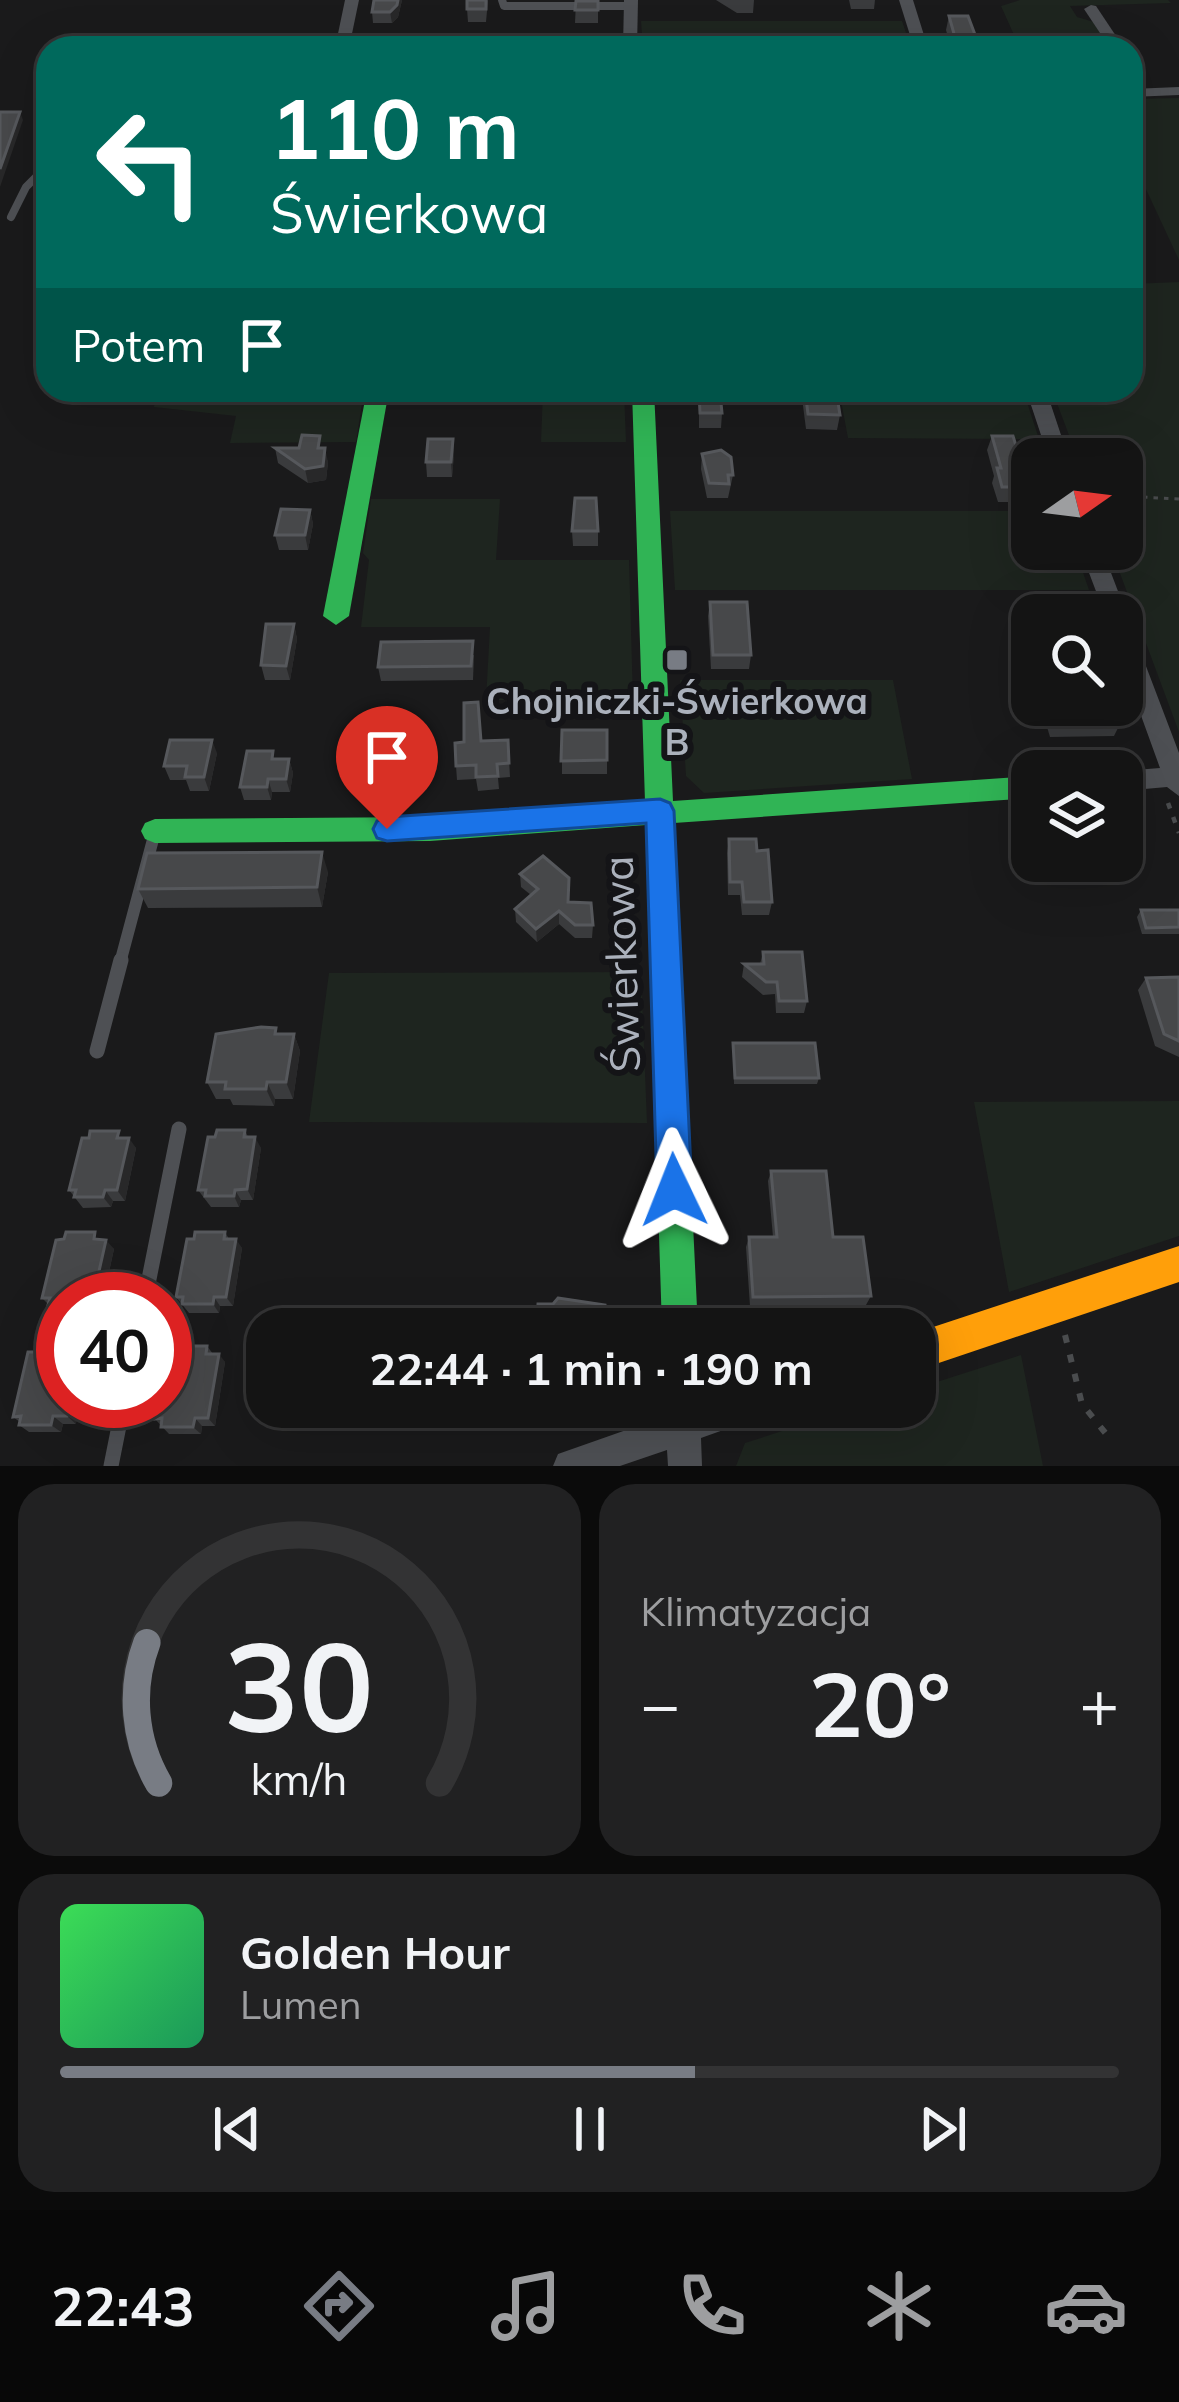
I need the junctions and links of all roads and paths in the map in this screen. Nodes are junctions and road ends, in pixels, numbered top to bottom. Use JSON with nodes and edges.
{"nodes":[{"id":1,"x":352,"y":0,"type":"edge"},
{"id":2,"x":502,"y":0,"type":"edge"},
{"id":3,"x":906,"y":0,"type":"edge"},
{"id":4,"x":631,"y":3,"type":"edge"},
{"id":5,"x":1091,"y":9,"type":"dead end"},
{"id":6,"x":344,"y":36,"type":"edge"},
{"id":7,"x":630,"y":36,"type":"edge"},
{"id":8,"x":917,"y":36,"type":"edge"},
{"id":9,"x":1109,"y":36,"type":"edge"},
{"id":10,"x":1143,"y":88,"type":"edge"},
{"id":11,"x":1179,"y":91,"type":"edge"},
{"id":12,"x":36,"y":177,"type":"edge"},
{"id":13,"x":11,"y":218,"type":"dead end"},
{"id":14,"x":376,"y":402,"type":"edge"},
{"id":15,"x":643,"y":402,"type":"edge"},
{"id":16,"x":1040,"y":402,"type":"edge"},
{"id":17,"x":1052,"y":438,"type":"edge"},
{"id":18,"x":1143,"y":497,"type":"edge"},
{"id":19,"x":1179,"y":499,"type":"edge"},
{"id":20,"x":336,"y":616,"type":"dead end"},
{"id":21,"x":1143,"y":688,"type":"edge"},
{"id":22,"x":1178,"y":780,"type":"edge"},
{"id":23,"x":1143,"y":781,"type":"edge"},
{"id":24,"x":1011,"y":788,"type":"edge"},
{"id":25,"x":660,"y":811,"type":"junction"},
{"id":26,"x":155,"y":831,"type":"joint"},
{"id":27,"x":97,"y":1052,"type":"dead end"},
{"id":28,"x":179,"y":1129,"type":"dead end"},
{"id":29,"x":1179,"y":1264,"type":"edge"},
{"id":30,"x":150,"y":1272,"type":"edge"},
{"id":31,"x":1061,"y":1305,"type":"junction"},
{"id":32,"x":679,"y":1308,"type":"edge"},
{"id":33,"x":936,"y":1345,"type":"edge"},
{"id":34,"x":119,"y":1428,"type":"edge"},
{"id":35,"x":661,"y":1428,"type":"edge"},
{"id":36,"x":683,"y":1428,"type":"edge"},
{"id":37,"x":1107,"y":1435,"type":"dead end"},
{"id":38,"x":112,"y":1466,"type":"edge"},
{"id":39,"x":570,"y":1466,"type":"edge"},
{"id":40,"x":685,"y":1466,"type":"edge"}],
"edges":[{"from":1,"to":6,"type":"street"},
{"from":2,"to":4,"type":"lane"},
{"from":3,"to":8,"type":"street"},
{"from":4,"to":7,"type":"street"},
{"from":5,"to":9,"type":"street"},
{"from":10,"to":11,"type":"street"},
{"from":12,"to":13,"type":"lane"},
{"from":14,"to":20,"type":"street"},
{"from":15,"to":25,"type":"street","name":"Świerkowa"},
{"from":16,"to":17,"type":"street"},
{"from":18,"to":19,"type":"path"},
{"from":21,"to":22,"type":"street"},
{"from":22,"to":23,"type":"street"},
{"from":24,"to":25,"type":"street","name":"Świerkowa"},
{"from":25,"to":26,"type":"street","name":"Świerkowa"},
{"from":25,"to":32,"type":"street","name":"Świerkowa"},
{"from":26,"to":27,"type":"lane"},
{"from":28,"to":30,"type":"lane"},
{"from":29,"to":31,"type":"street"},
{"from":31,"to":33,"type":"street"},
{"from":31,"to":37,"type":"path"},
{"from":34,"to":38,"type":"lane"},
{"from":35,"to":39,"type":"street"},
{"from":36,"to":40,"type":"street"}]}
